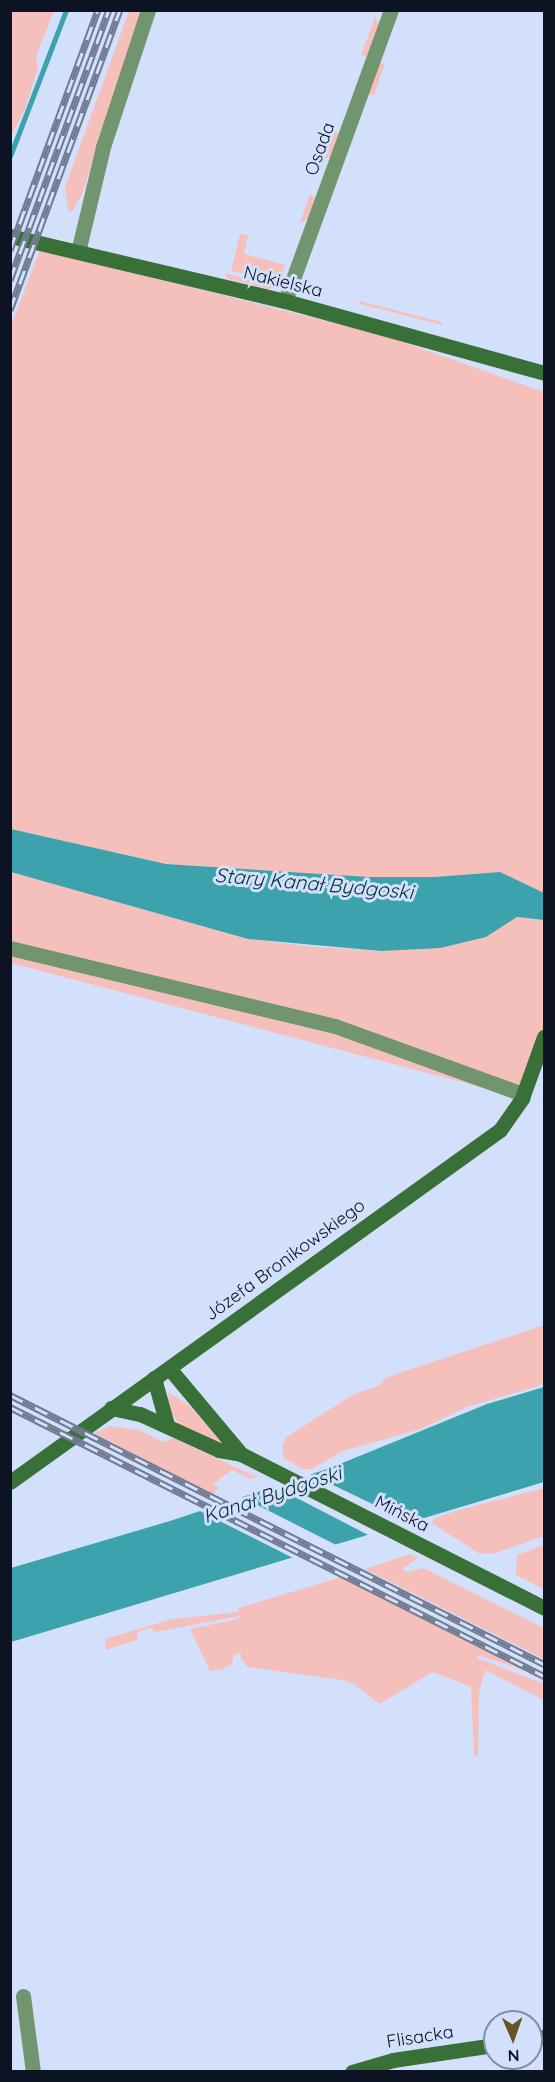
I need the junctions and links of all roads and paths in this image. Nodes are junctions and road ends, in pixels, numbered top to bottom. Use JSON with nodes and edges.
{"nodes":[{"id":1,"x":148,"y":10,"type":"edge"},
{"id":2,"x":391,"y":10,"type":"edge"},
{"id":3,"x":10,"y":236,"type":"edge"},
{"id":4,"x":78,"y":252,"type":"junction"},
{"id":5,"x":285,"y":302,"type":"junction"},
{"id":6,"x":544,"y":373,"type":"edge"},
{"id":7,"x":10,"y":948,"type":"edge"},
{"id":8,"x":544,"y":1037,"type":"edge"},
{"id":9,"x":523,"y":1094,"type":"junction"},
{"id":10,"x":169,"y":1368,"type":"junction"},
{"id":11,"x":154,"y":1378,"type":"junction"},
{"id":12,"x":111,"y":1408,"type":"junction"},
{"id":13,"x":167,"y":1425,"type":"junction"},
{"id":14,"x":241,"y":1454,"type":"junction"},
{"id":15,"x":10,"y":1482,"type":"edge"},
{"id":16,"x":544,"y":1608,"type":"edge"},
{"id":17,"x":23,"y":1996,"type":"dead end"},
{"id":18,"x":483,"y":2047,"type":"edge"},
{"id":19,"x":33,"y":2072,"type":"edge"},
{"id":20,"x":352,"y":2072,"type":"edge"}],
"edges":[{"from":1,"to":4,"type":"street"},
{"from":2,"to":5,"type":"street","name":"Osada"},
{"from":3,"to":4,"type":"street","name":"Nakielska"},
{"from":4,"to":5,"type":"street","name":"Nakielska"},
{"from":5,"to":6,"type":"street","name":"Nakielska"},
{"from":7,"to":9,"type":"street"},
{"from":8,"to":9,"type":"street","name":"Józefa Bronikowskiego"},
{"from":9,"to":10,"type":"street","name":"Józefa Bronikowskiego"},
{"from":10,"to":11,"type":"street","name":"Józefa Bronikowskiego"},
{"from":10,"to":14,"type":"street","name":"Mińska"},
{"from":11,"to":12,"type":"street","name":"Józefa Bronikowskiego"},
{"from":11,"to":13,"type":"street"},
{"from":12,"to":13,"type":"street","name":"Mińska"},
{"from":12,"to":15,"type":"street","name":"Józefa Bronikowskiego"},
{"from":13,"to":14,"type":"street","name":"Mińska"},
{"from":14,"to":16,"type":"street","name":"Mińska"},
{"from":17,"to":19,"type":"street"},
{"from":18,"to":20,"type":"street","name":"Flisacka"}]}
